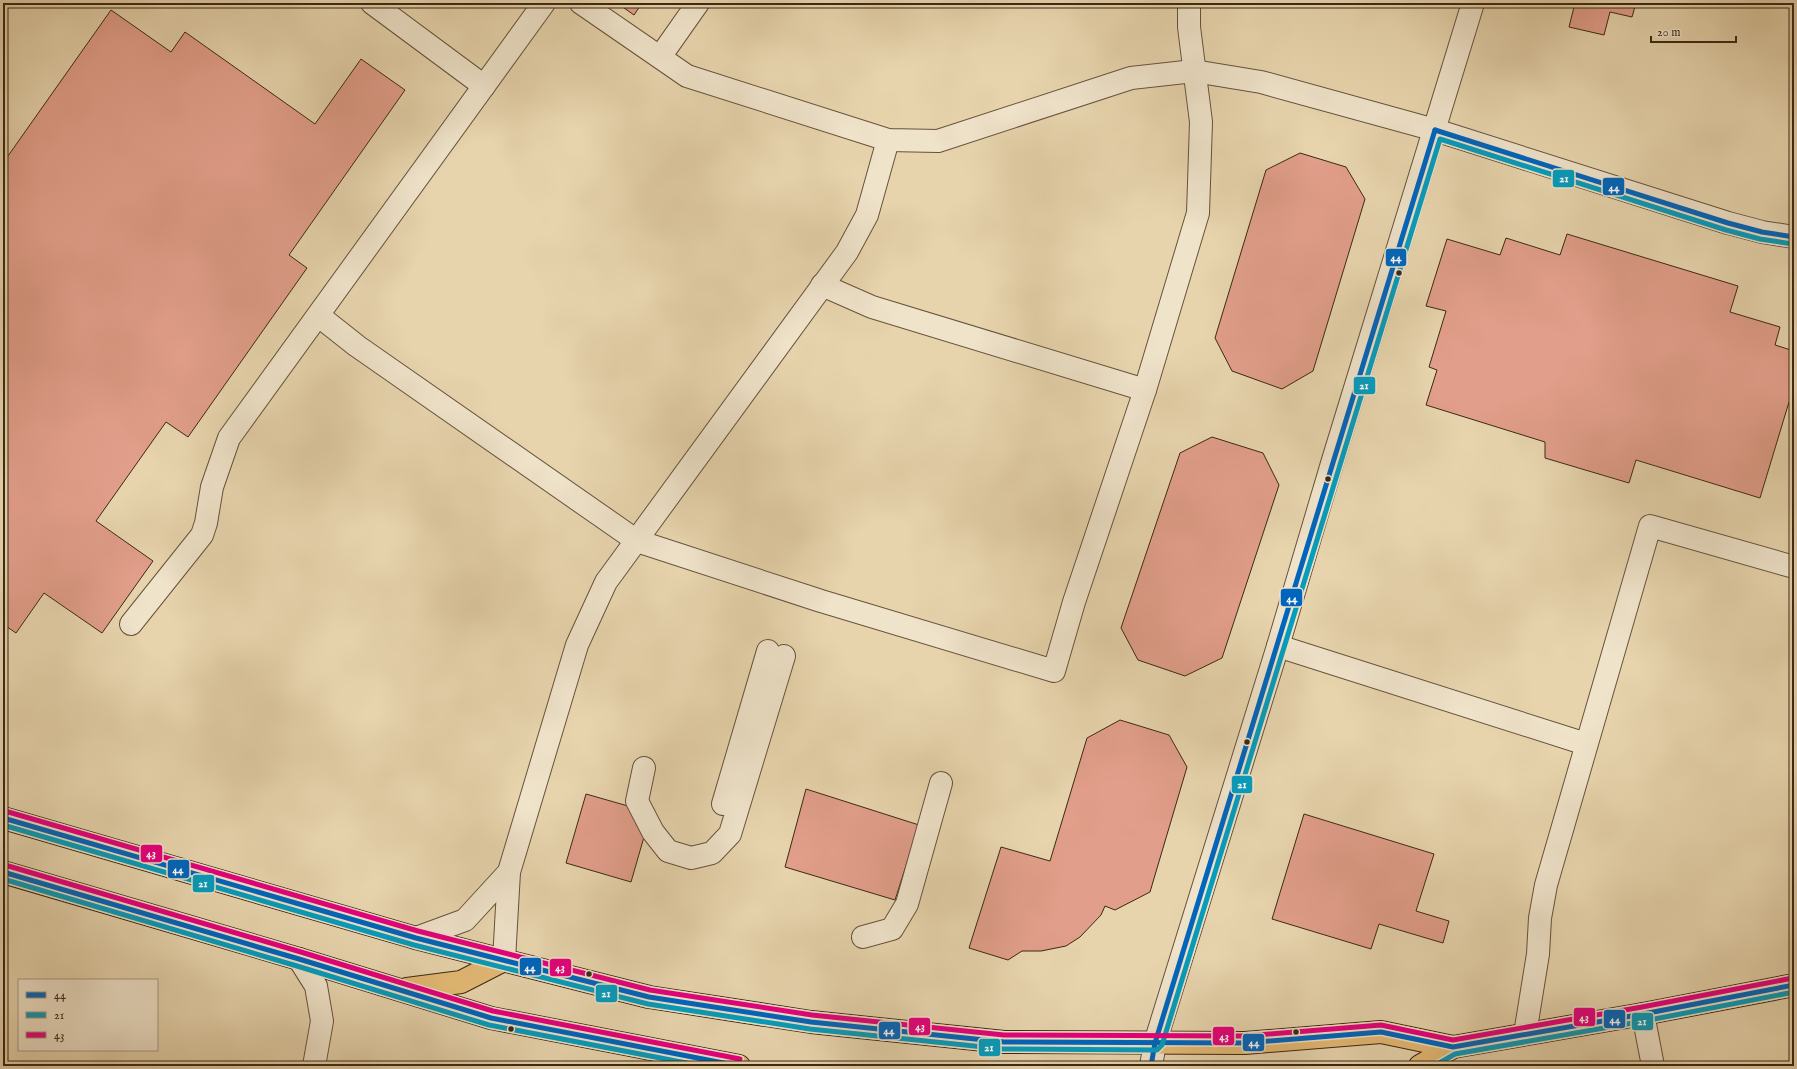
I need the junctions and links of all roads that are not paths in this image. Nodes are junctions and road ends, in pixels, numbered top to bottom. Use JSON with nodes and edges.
{"nodes":[{"id":1,"x":372,"y":3,"type":"edge"},
{"id":2,"x":544,"y":3,"type":"edge"},
{"id":3,"x":582,"y":3,"type":"edge"},
{"id":4,"x":698,"y":3,"type":"edge"},
{"id":5,"x":1189,"y":3,"type":"edge"},
{"id":6,"x":1473,"y":3,"type":"edge"},
{"id":7,"x":660,"y":57,"type":"junction"},
{"id":8,"x":1194,"y":71,"type":"junction"},
{"id":9,"x":484,"y":86,"type":"junction"},
{"id":10,"x":1435,"y":130,"type":"junction"},
{"id":11,"x":888,"y":140,"type":"junction"},
{"id":12,"x":1794,"y":237,"type":"edge"},
{"id":13,"x":822,"y":285,"type":"junction"},
{"id":14,"x":319,"y":316,"type":"junction"},
{"id":15,"x":1145,"y":390,"type":"junction"},
{"id":16,"x":637,"y":541,"type":"junction"},
{"id":17,"x":1794,"y":566,"type":"edge"},
{"id":18,"x":131,"y":624,"type":"dead end"},
{"id":19,"x":1278,"y":646,"type":"junction"},
{"id":20,"x":776,"y":654,"type":"dead end"},
{"id":21,"x":1586,"y":744,"type":"junction"},
{"id":22,"x":644,"y":768,"type":"dead end"},
{"id":23,"x":941,"y":783,"type":"dead end"},
{"id":24,"x":3,"y":818,"type":"edge"},
{"id":25,"x":3,"y":872,"type":"edge"},
{"id":26,"x":510,"y":872,"type":"junction"},
{"id":27,"x":416,"y":938,"type":"junction"},
{"id":28,"x":863,"y":938,"type":"dead end"},
{"id":29,"x":299,"y":959,"type":"junction"},
{"id":30,"x":504,"y":960,"type":"junction"},
{"id":31,"x":1794,"y":985,"type":"edge"},
{"id":32,"x":400,"y":990,"type":"junction"},
{"id":33,"x":1643,"y":1014,"type":"junction"},
{"id":34,"x":1525,"y":1034,"type":"junction"},
{"id":35,"x":1155,"y":1043,"type":"junction"},
{"id":36,"x":1453,"y":1046,"type":"junction"},
{"id":37,"x":314,"y":1066,"type":"edge"},
{"id":38,"x":729,"y":1066,"type":"edge"},
{"id":39,"x":1151,"y":1066,"type":"edge"},
{"id":40,"x":1420,"y":1066,"type":"edge"},
{"id":41,"x":1653,"y":1066,"type":"edge"}],
"edges":[{"from":1,"to":9,"type":"street"},
{"from":2,"to":9,"type":"street"},
{"from":3,"to":7,"type":"street"},
{"from":4,"to":7,"type":"street"},
{"from":5,"to":8,"type":"street"},
{"from":6,"to":10,"type":"street"},
{"from":7,"to":11,"type":"street"},
{"from":8,"to":10,"type":"street"},
{"from":8,"to":11,"type":"street"},
{"from":8,"to":15,"type":"street"},
{"from":9,"to":14,"type":"street"},
{"from":10,"to":12,"type":"street"},
{"from":10,"to":19,"type":"street"},
{"from":11,"to":13,"type":"street"},
{"from":13,"to":15,"type":"street"},
{"from":13,"to":16,"type":"street"},
{"from":14,"to":16,"type":"street"},
{"from":14,"to":18,"type":"street"},
{"from":15,"to":16,"type":"street"},
{"from":16,"to":26,"type":"street"},
{"from":17,"to":21,"type":"street"},
{"from":19,"to":21,"type":"street"},
{"from":19,"to":35,"type":"street"},
{"from":20,"to":22,"type":"street"},
{"from":21,"to":34,"type":"street"},
{"from":23,"to":28,"type":"street"},
{"from":24,"to":27,"type":"main road"},
{"from":25,"to":29,"type":"main road"},
{"from":26,"to":27,"type":"street"},
{"from":26,"to":30,"type":"street"},
{"from":27,"to":30,"type":"main road"},
{"from":29,"to":32,"type":"main road"},
{"from":29,"to":37,"type":"street"},
{"from":30,"to":32,"type":"main road"},
{"from":30,"to":35,"type":"main road"},
{"from":31,"to":33,"type":"main road"},
{"from":32,"to":38,"type":"main road"},
{"from":33,"to":34,"type":"main road"},
{"from":33,"to":41,"type":"street"},
{"from":34,"to":36,"type":"main road"},
{"from":35,"to":36,"type":"main road"},
{"from":35,"to":39,"type":"street"},
{"from":36,"to":40,"type":"main road"}]}
